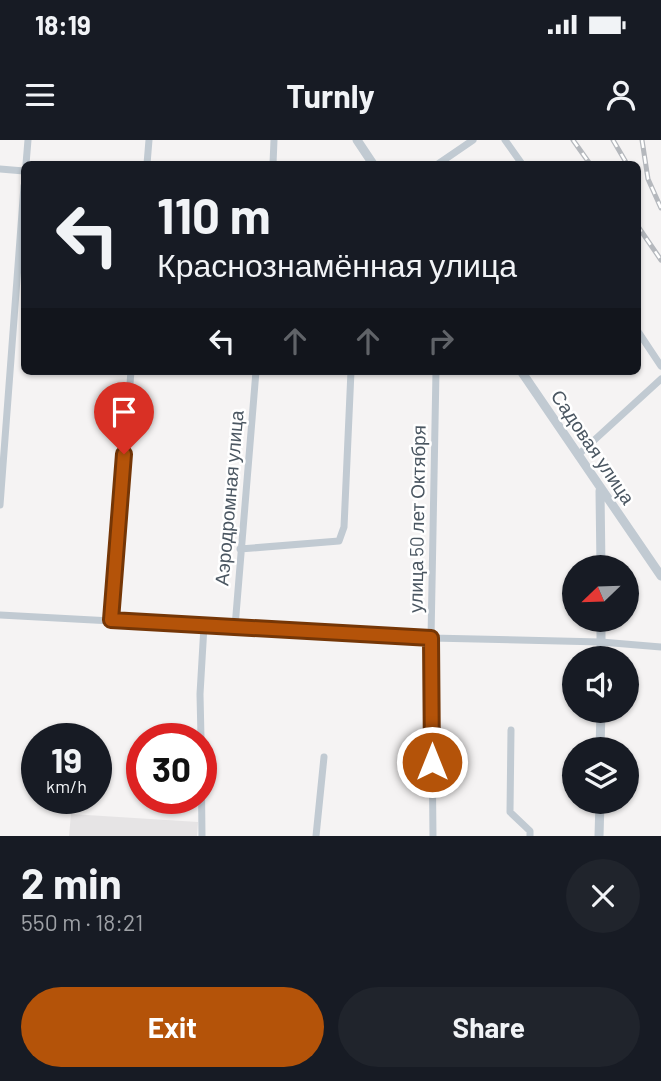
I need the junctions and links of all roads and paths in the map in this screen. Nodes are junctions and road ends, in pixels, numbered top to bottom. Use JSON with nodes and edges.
{"nodes":[{"id":1,"x":28,"y":140,"type":"edge"},
{"id":2,"x":149,"y":140,"type":"edge"},
{"id":3,"x":274,"y":140,"type":"edge"},
{"id":4,"x":357,"y":140,"type":"edge"},
{"id":5,"x":473,"y":140,"type":"edge"},
{"id":6,"x":505,"y":140,"type":"edge"},
{"id":7,"x":26,"y":161,"type":"edge"},
{"id":8,"x":147,"y":161,"type":"edge"},
{"id":9,"x":273,"y":161,"type":"edge"},
{"id":10,"x":371,"y":161,"type":"edge"},
{"id":11,"x":442,"y":161,"type":"edge"},
{"id":12,"x":520,"y":161,"type":"edge"},
{"id":13,"x":0,"y":169,"type":"edge"},
{"id":14,"x":21,"y":172,"type":"edge"},
{"id":15,"x":21,"y":226,"type":"edge"},
{"id":16,"x":641,"y":336,"type":"edge"},
{"id":17,"x":661,"y":366,"type":"edge"},
{"id":18,"x":131,"y":375,"type":"edge"},
{"id":19,"x":256,"y":375,"type":"edge"},
{"id":20,"x":351,"y":375,"type":"edge"},
{"id":21,"x":436,"y":375,"type":"edge"},
{"id":22,"x":524,"y":375,"type":"edge"},
{"id":23,"x":661,"y":379,"type":"edge"},
{"id":24,"x":578,"y":455,"type":"junction"},
{"id":25,"x":600,"y":489,"type":"junction"},
{"id":26,"x":0,"y":505,"type":"edge"},
{"id":27,"x":240,"y":549,"type":"junction"},
{"id":28,"x":601,"y":555,"type":"edge"},
{"id":29,"x":661,"y":576,"type":"edge"},
{"id":30,"x":0,"y":615,"type":"edge"},
{"id":31,"x":111,"y":620,"type":"junction"},
{"id":32,"x":204,"y":626,"type":"junction"},
{"id":33,"x":235,"y":627,"type":"junction"},
{"id":34,"x":601,"y":632,"type":"edge"},
{"id":35,"x":431,"y":638,"type":"junction"},
{"id":36,"x":601,"y":642,"type":"junction"},
{"id":37,"x":601,"y":646,"type":"edge"},
{"id":38,"x":661,"y":647,"type":"edge"},
{"id":39,"x":201,"y":723,"type":"edge"},
{"id":40,"x":511,"y":730,"type":"dead end"},
{"id":41,"x":324,"y":757,"type":"dead end"},
{"id":42,"x":202,"y":814,"type":"edge"},
{"id":43,"x":600,"y":814,"type":"edge"},
{"id":44,"x":202,"y":836,"type":"edge"},
{"id":45,"x":316,"y":836,"type":"edge"},
{"id":46,"x":433,"y":836,"type":"edge"},
{"id":47,"x":530,"y":836,"type":"edge"},
{"id":48,"x":599,"y":836,"type":"edge"}],
"edges":[{"from":1,"to":7,"type":"street"},
{"from":2,"to":8,"type":"street"},
{"from":3,"to":9,"type":"street"},
{"from":4,"to":10,"type":"street"},
{"from":5,"to":11,"type":"street"},
{"from":6,"to":12,"type":"street"},
{"from":13,"to":14,"type":"street"},
{"from":15,"to":26,"type":"street"},
{"from":16,"to":17,"type":"street"},
{"from":18,"to":31,"type":"street"},
{"from":19,"to":27,"type":"street","name":"Аэродромная улица"},
{"from":20,"to":27,"type":"street"},
{"from":21,"to":35,"type":"street","name":"улица 50 лет Октября"},
{"from":22,"to":24,"type":"street","name":"Садовая улица"},
{"from":23,"to":24,"type":"street"},
{"from":24,"to":25,"type":"street","name":"Садовая улица"},
{"from":25,"to":28,"type":"street"},
{"from":25,"to":29,"type":"street","name":"Садовая улица"},
{"from":27,"to":33,"type":"street","name":"Аэродромная улица"},
{"from":30,"to":31,"type":"street"},
{"from":31,"to":32,"type":"street"},
{"from":32,"to":33,"type":"street"},
{"from":32,"to":39,"type":"street"},
{"from":33,"to":35,"type":"street"},
{"from":34,"to":36,"type":"street"},
{"from":35,"to":36,"type":"street"},
{"from":35,"to":46,"type":"street","name":"улица 50 лет Октября"},
{"from":36,"to":37,"type":"street"},
{"from":36,"to":38,"type":"street"},
{"from":40,"to":47,"type":"street"},
{"from":41,"to":45,"type":"street"},
{"from":42,"to":44,"type":"street"},
{"from":43,"to":48,"type":"street"}]}
